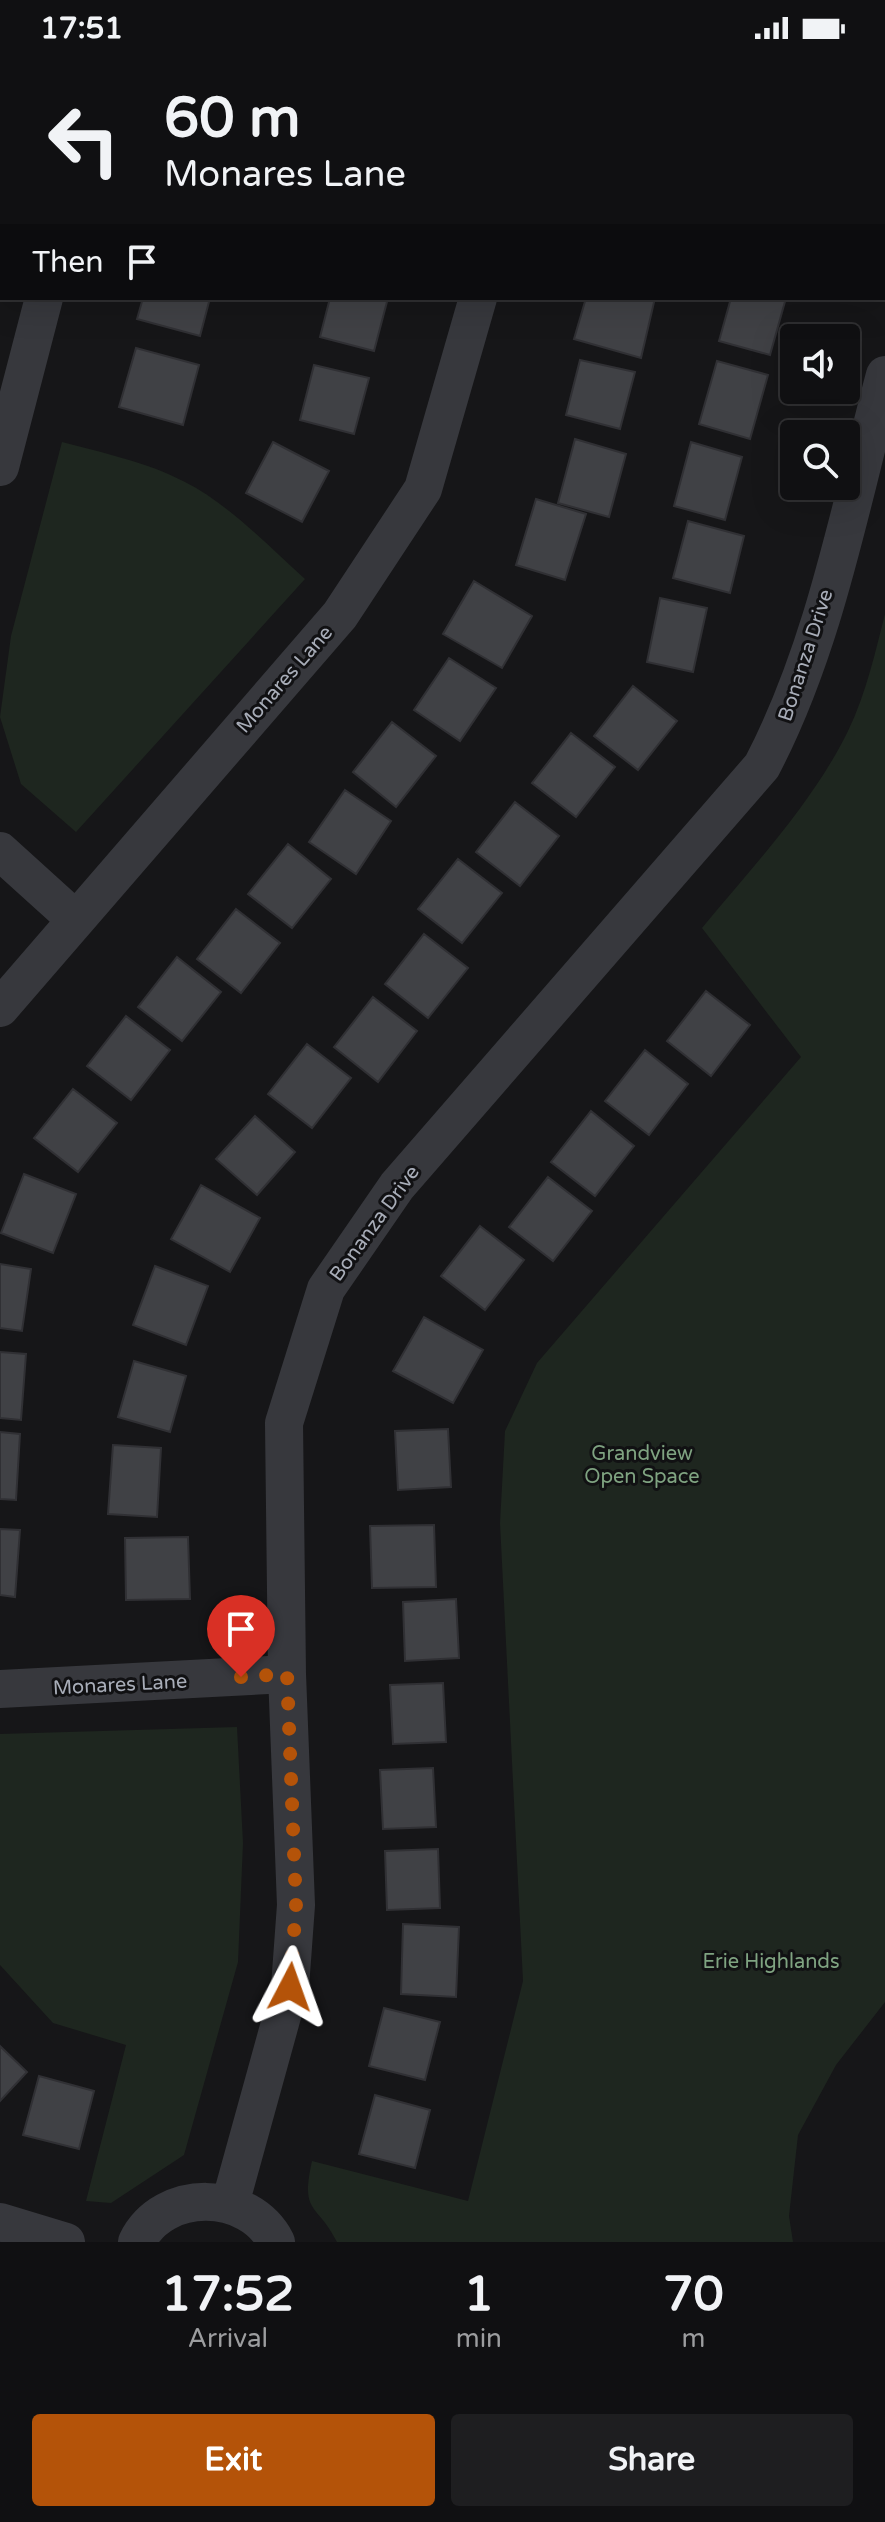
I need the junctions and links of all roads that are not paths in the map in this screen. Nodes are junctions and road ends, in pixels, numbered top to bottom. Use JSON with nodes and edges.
{"nodes":[{"id":1,"x":43,"y":300,"type":"edge"},
{"id":2,"x":477,"y":300,"type":"edge"},
{"id":3,"x":885,"y":375,"type":"edge"},
{"id":4,"x":0,"y":467,"type":"edge"},
{"id":5,"x":0,"y":851,"type":"edge"},
{"id":6,"x":75,"y":919,"type":"junction"},
{"id":7,"x":0,"y":1008,"type":"edge"},
{"id":8,"x":287,"y":1674,"type":"junction"},
{"id":9,"x":0,"y":1689,"type":"edge"},
{"id":10,"x":230,"y":2204,"type":"junction"},
{"id":11,"x":0,"y":2222,"type":"edge"},
{"id":12,"x":66,"y":2242,"type":"edge"},
{"id":13,"x":137,"y":2242,"type":"edge"},
{"id":14,"x":276,"y":2242,"type":"edge"}],
"edges":[{"from":1,"to":4,"type":"street"},
{"from":2,"to":6,"type":"street","name":"Monares Lane"},
{"from":3,"to":8,"type":"street","name":"Bonanza Drive"},
{"from":5,"to":6,"type":"street"},
{"from":6,"to":7,"type":"street","name":"Monares Lane"},
{"from":8,"to":9,"type":"street","name":"Monares Lane"},
{"from":8,"to":10,"type":"street","name":"Bonanza Drive"},
{"from":10,"to":13,"type":"street"},
{"from":10,"to":14,"type":"street"},
{"from":11,"to":12,"type":"street"}]}
